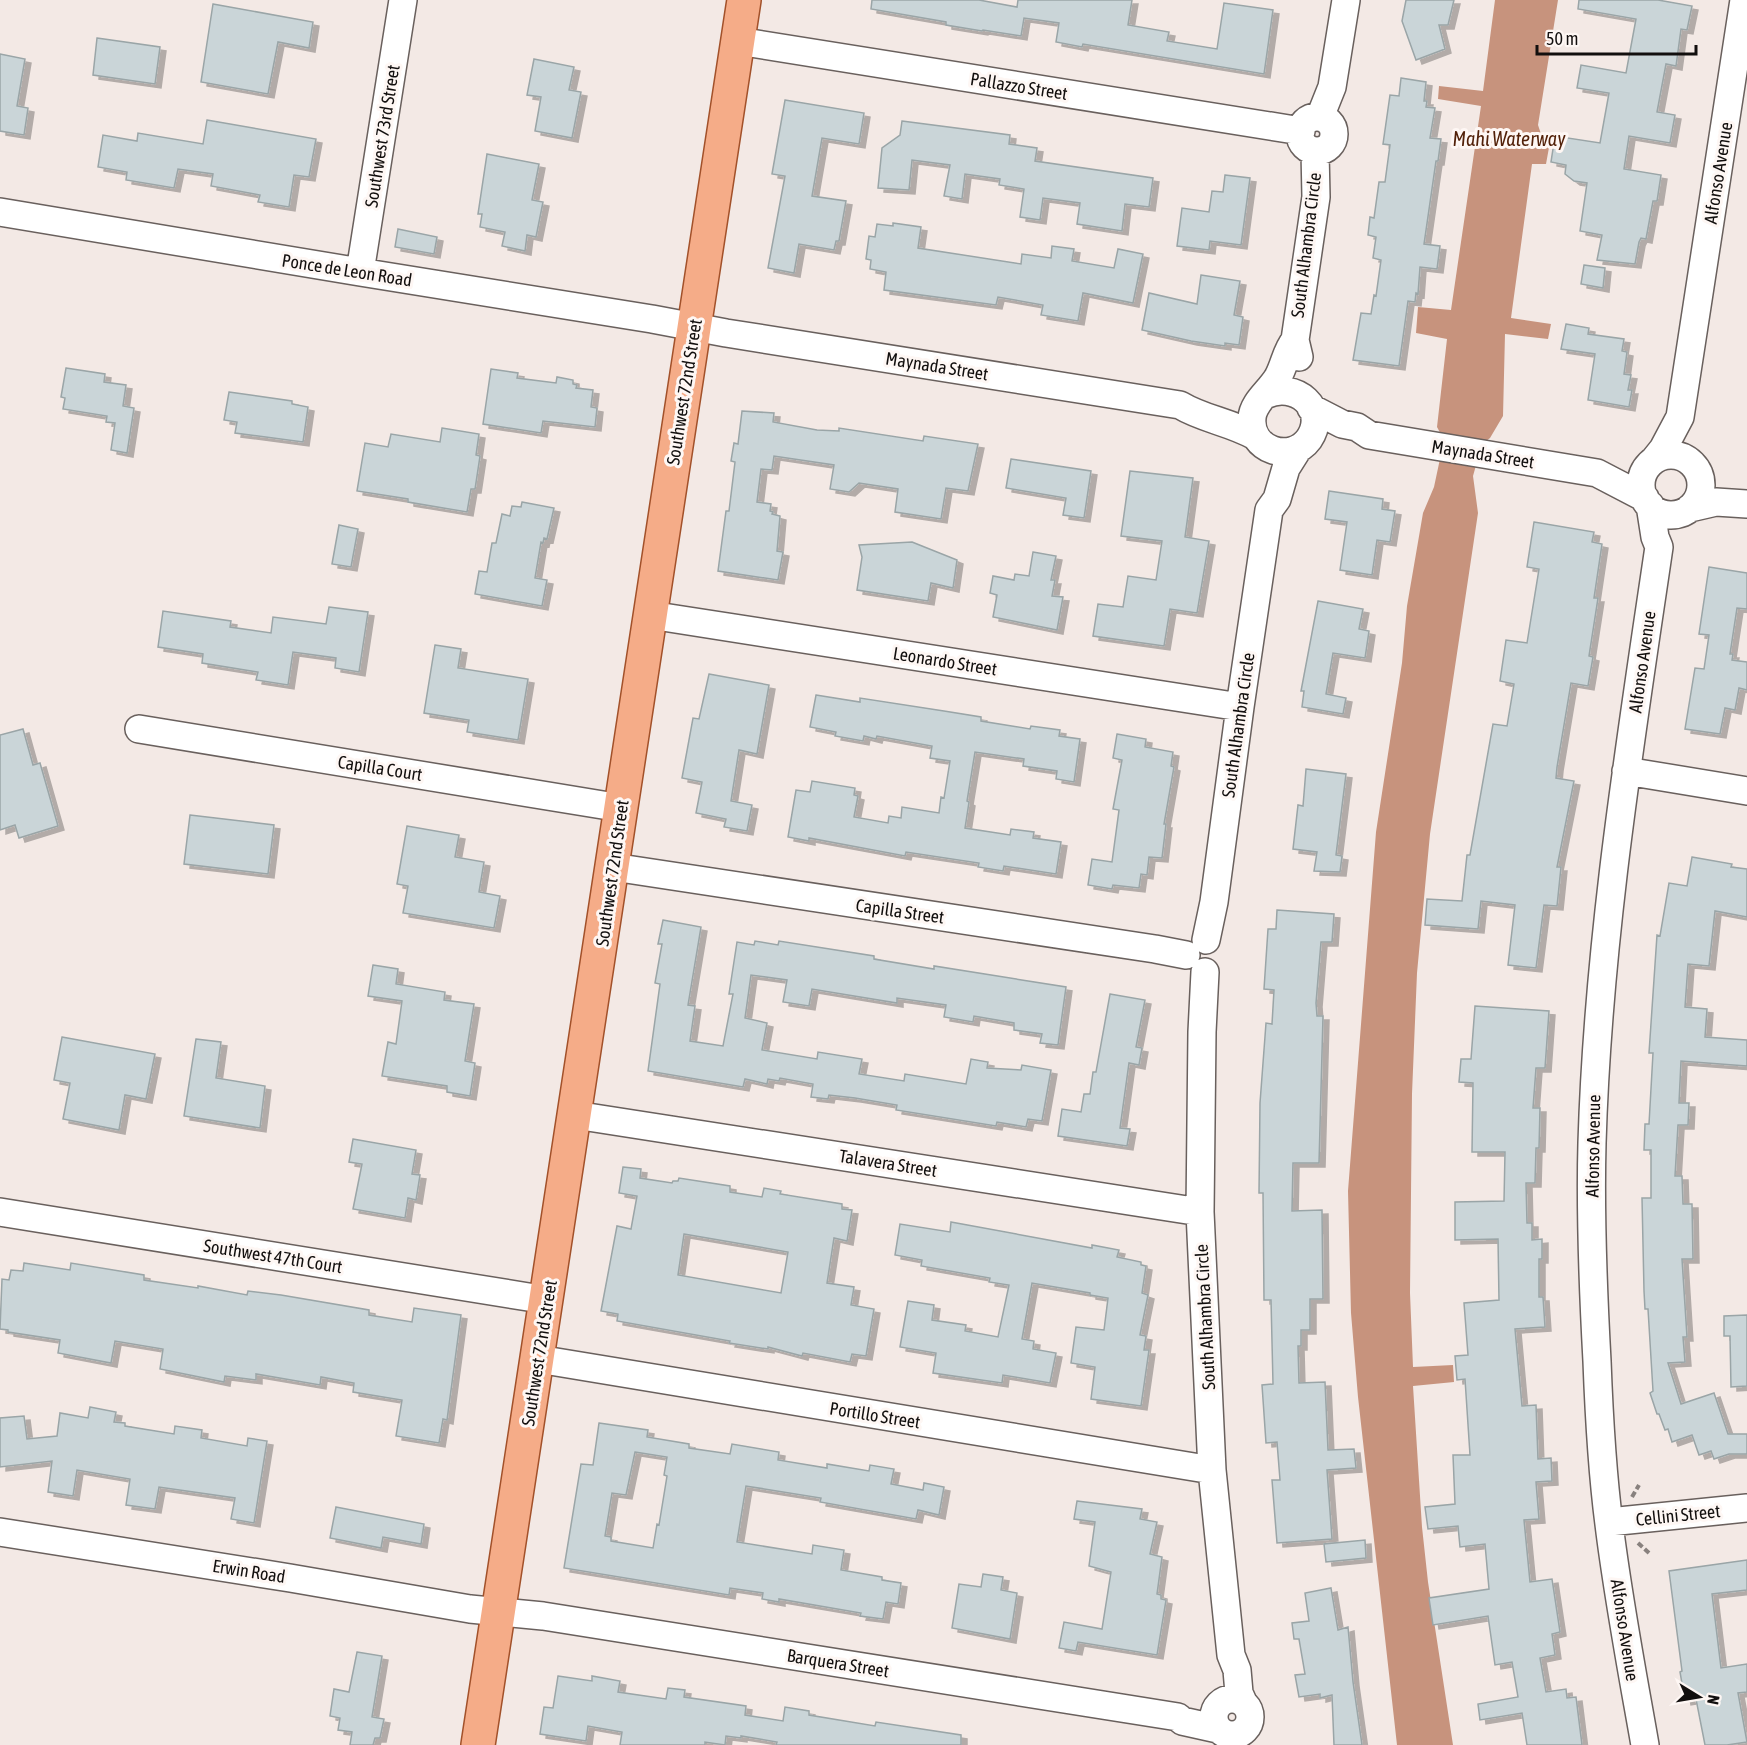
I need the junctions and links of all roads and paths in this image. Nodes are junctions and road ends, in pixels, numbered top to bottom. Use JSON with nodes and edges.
{"nodes":[{"id":1,"x":403,"y":0,"type":"edge"},
{"id":2,"x":744,"y":0,"type":"edge"},
{"id":3,"x":1346,"y":0,"type":"edge"},
{"id":4,"x":1744,"y":0,"type":"edge"},
{"id":5,"x":738,"y":41,"type":"junction"},
{"id":6,"x":1312,"y":133,"type":"junction"},
{"id":7,"x":0,"y":212,"type":"edge"},
{"id":8,"x":360,"y":272,"type":"junction"},
{"id":9,"x":694,"y":327,"type":"junction"},
{"id":10,"x":1295,"y":340,"type":"junction"},
{"id":11,"x":1262,"y":398,"type":"junction"},
{"id":12,"x":1309,"y":404,"type":"junction"},
{"id":13,"x":1180,"y":405,"type":"junction"},
{"id":14,"x":1680,"y":417,"type":"junction"},
{"id":15,"x":1369,"y":435,"type":"junction"},
{"id":16,"x":1257,"y":439,"type":"junction"},
{"id":17,"x":1302,"y":445,"type":"junction"},
{"id":18,"x":1652,"y":462,"type":"junction"},
{"id":19,"x":1694,"y":466,"type":"junction"},
{"id":20,"x":1597,"y":473,"type":"junction"},
{"id":21,"x":1747,"y":488,"type":"edge"},
{"id":22,"x":1647,"y":502,"type":"junction"},
{"id":23,"x":1747,"y":504,"type":"edge"},
{"id":24,"x":1688,"y":509,"type":"junction"},
{"id":25,"x":1269,"y":510,"type":"junction"},
{"id":26,"x":1659,"y":547,"type":"junction"},
{"id":27,"x":650,"y":615,"type":"junction"},
{"id":28,"x":1240,"y":707,"type":"junction"},
{"id":29,"x":139,"y":729,"type":"dead end"},
{"id":30,"x":1626,"y":771,"type":"junction"},
{"id":31,"x":1747,"y":791,"type":"edge"},
{"id":32,"x":621,"y":808,"type":"junction"},
{"id":33,"x":613,"y":867,"type":"junction"},
{"id":34,"x":1199,"y":956,"type":"junction"},
{"id":35,"x":575,"y":1115,"type":"junction"},
{"id":36,"x":0,"y":1212,"type":"edge"},
{"id":37,"x":1200,"y":1212,"type":"junction"},
{"id":38,"x":546,"y":1300,"type":"junction"},
{"id":39,"x":538,"y":1359,"type":"junction"},
{"id":40,"x":1212,"y":1470,"type":"junction"},
{"id":41,"x":1747,"y":1508,"type":"edge"},
{"id":42,"x":1609,"y":1522,"type":"junction"},
{"id":43,"x":0,"y":1532,"type":"edge"},
{"id":44,"x":1635,"y":1540,"type":"dead end"},
{"id":45,"x":1649,"y":1552,"type":"dead end"},
{"id":46,"x":498,"y":1611,"type":"junction"},
{"id":47,"x":1230,"y":1725,"type":"edge"},
{"id":48,"x":478,"y":1745,"type":"edge"},
{"id":49,"x":1645,"y":1745,"type":"edge"}],
"edges":[{"from":1,"to":8,"type":"street","name":"Southwest 73rd Street"},
{"from":2,"to":5,"type":"main road","name":"Southwest 72nd Street"},
{"from":3,"to":6,"type":"street","name":"South Alhambra Circle"},
{"from":4,"to":14,"type":"street","name":"Alfonso Avenue"},
{"from":5,"to":6,"type":"street","name":"Pallazzo Street"},
{"from":5,"to":9,"type":"main road","name":"Southwest 72nd Street"},
{"from":6,"to":10,"type":"street","name":"South Alhambra Circle"},
{"from":7,"to":8,"type":"street","name":"Ponce de Leon Road"},
{"from":8,"to":9,"type":"street","name":"Ponce de Leon Road"},
{"from":9,"to":13,"type":"street","name":"Maynada Street"},
{"from":9,"to":27,"type":"main road","name":"Southwest 72nd Street"},
{"from":10,"to":11,"type":"street","name":"South Alhambra Circle"},
{"from":10,"to":12,"type":"street","name":"South Alhambra Circle"},
{"from":11,"to":12,"type":"street"},
{"from":11,"to":13,"type":"street","name":"Maynada Street"},
{"from":11,"to":16,"type":"street"},
{"from":12,"to":15,"type":"street","name":"Maynada Street"},
{"from":12,"to":17,"type":"street"},
{"from":13,"to":16,"type":"street","name":"Maynada Street"},
{"from":14,"to":18,"type":"street","name":"Alfonso Avenue"},
{"from":14,"to":19,"type":"street","name":"Alfonso Avenue"},
{"from":15,"to":17,"type":"street","name":"Maynada Street"},
{"from":15,"to":20,"type":"street","name":"Maynada Street"},
{"from":16,"to":17,"type":"street"},
{"from":16,"to":25,"type":"street","name":"South Alhambra Circle"},
{"from":17,"to":25,"type":"street","name":"South Alhambra Circle"},
{"from":18,"to":19,"type":"street"},
{"from":18,"to":20,"type":"street","name":"Maynada Street"},
{"from":18,"to":22,"type":"street"},
{"from":19,"to":21,"type":"street"},
{"from":19,"to":24,"type":"street"},
{"from":20,"to":22,"type":"street","name":"Maynada Street"},
{"from":22,"to":24,"type":"street"},
{"from":22,"to":26,"type":"street","name":"Alfonso Avenue"},
{"from":23,"to":24,"type":"street"},
{"from":24,"to":26,"type":"street","name":"Alfonso Avenue"},
{"from":25,"to":28,"type":"street","name":"South Alhambra Circle"},
{"from":26,"to":30,"type":"street","name":"Alfonso Avenue"},
{"from":27,"to":28,"type":"street","name":"Leonardo Street"},
{"from":27,"to":32,"type":"main road","name":"Southwest 72nd Street"},
{"from":28,"to":34,"type":"street","name":"South Alhambra Circle"},
{"from":29,"to":32,"type":"street","name":"Capilla Court"},
{"from":30,"to":31,"type":"street"},
{"from":30,"to":42,"type":"street","name":"Alfonso Avenue"},
{"from":32,"to":33,"type":"main road","name":"Southwest 72nd Street"},
{"from":33,"to":34,"type":"street","name":"Capilla Street"},
{"from":33,"to":35,"type":"main road","name":"Southwest 72nd Street"},
{"from":34,"to":37,"type":"street","name":"South Alhambra Circle"},
{"from":35,"to":37,"type":"street","name":"Talavera Street"},
{"from":35,"to":38,"type":"main road","name":"Southwest 72nd Street"},
{"from":36,"to":38,"type":"street","name":"Southwest 47th Court"},
{"from":37,"to":40,"type":"street","name":"South Alhambra Circle"},
{"from":38,"to":39,"type":"main road","name":"Southwest 72nd Street"},
{"from":39,"to":40,"type":"street","name":"Portillo Street"},
{"from":39,"to":46,"type":"main road","name":"Southwest 72nd Street"},
{"from":40,"to":47,"type":"street","name":"South Alhambra Circle"},
{"from":41,"to":42,"type":"street","name":"Cellini Street"},
{"from":42,"to":49,"type":"street","name":"Alfonso Avenue"},
{"from":43,"to":46,"type":"street","name":"Erwin Road"},
{"from":44,"to":45,"type":"path"},
{"from":46,"to":47,"type":"street","name":"Barquera Street"},
{"from":46,"to":48,"type":"main road","name":"Southwest 72nd Street"}]}
